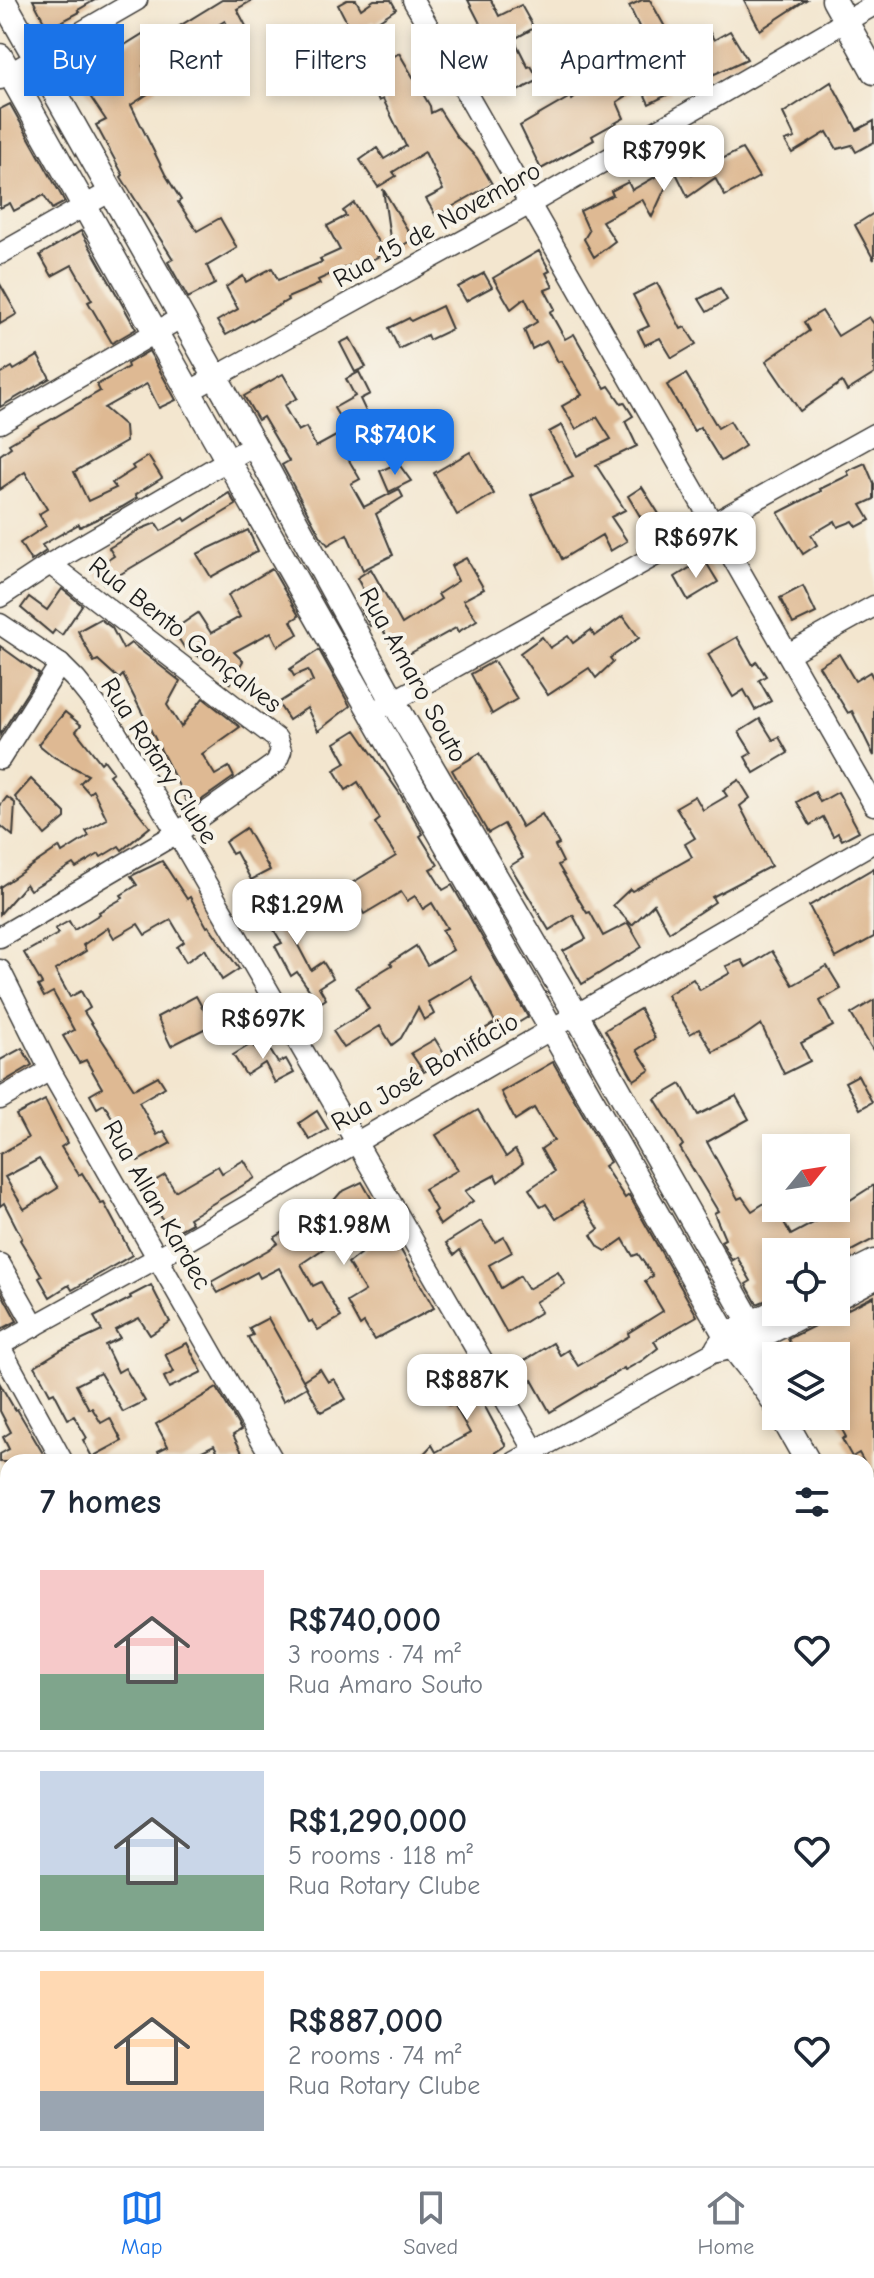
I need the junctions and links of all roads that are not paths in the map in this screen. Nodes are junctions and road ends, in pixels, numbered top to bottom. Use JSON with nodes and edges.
{"nodes":[{"id":1,"x":3,"y":0,"type":"edge"},
{"id":2,"x":137,"y":0,"type":"edge"},
{"id":3,"x":413,"y":0,"type":"edge"},
{"id":4,"x":834,"y":0,"type":"edge"},
{"id":5,"x":874,"y":5,"type":"edge"},
{"id":6,"x":846,"y":22,"type":"junction"},
{"id":7,"x":95,"y":24,"type":"edge"},
{"id":8,"x":24,"y":37,"type":"edge"},
{"id":9,"x":24,"y":62,"type":"edge"},
{"id":10,"x":3,"y":69,"type":"edge"},
{"id":11,"x":874,"y":72,"type":"edge"},
{"id":12,"x":57,"y":96,"type":"edge"},
{"id":13,"x":111,"y":191,"type":"junction"},
{"id":14,"x":530,"y":204,"type":"junction"},
{"id":15,"x":85,"y":207,"type":"junction"},
{"id":16,"x":0,"y":254,"type":"edge"},
{"id":17,"x":182,"y":317,"type":"junction"},
{"id":18,"x":157,"y":332,"type":"junction"},
{"id":19,"x":214,"y":377,"type":"junction"},
{"id":20,"x":190,"y":391,"type":"junction"},
{"id":21,"x":0,"y":423,"type":"edge"},
{"id":22,"x":874,"y":434,"type":"edge"},
{"id":23,"x":254,"y":445,"type":"junction"},
{"id":24,"x":228,"y":461,"type":"junction"},
{"id":25,"x":712,"y":522,"type":"junction"},
{"id":26,"x":50,"y":564,"type":"junction"},
{"id":27,"x":0,"y":597,"type":"edge"},
{"id":28,"x":874,"y":606,"type":"edge"},
{"id":29,"x":0,"y":624,"type":"edge"},
{"id":30,"x":788,"y":654,"type":"junction"},
{"id":31,"x":60,"y":664,"type":"junction"},
{"id":32,"x":383,"y":707,"type":"junction"},
{"id":33,"x":0,"y":759,"type":"edge"},
{"id":34,"x":874,"y":805,"type":"edge"},
{"id":35,"x":177,"y":833,"type":"junction"},
{"id":36,"x":874,"y":842,"type":"edge"},
{"id":37,"x":0,"y":937,"type":"edge"},
{"id":38,"x":0,"y":970,"type":"edge"},
{"id":39,"x":577,"y":1016,"type":"junction"},
{"id":40,"x":551,"y":1029,"type":"junction"},
{"id":41,"x":50,"y":1070,"type":"junction"},
{"id":42,"x":0,"y":1099,"type":"edge"},
{"id":43,"x":355,"y":1143,"type":"junction"},
{"id":44,"x":157,"y":1258,"type":"junction"},
{"id":45,"x":874,"y":1260,"type":"edge"},
{"id":46,"x":0,"y":1264,"type":"edge"},
{"id":47,"x":854,"y":1280,"type":"edge"},
{"id":48,"x":762,"y":1322,"type":"edge"},
{"id":49,"x":35,"y":1326,"type":"junction"},
{"id":50,"x":767,"y":1326,"type":"edge"},
{"id":51,"x":754,"y":1330,"type":"junction"},
{"id":52,"x":0,"y":1346,"type":"edge"},
{"id":53,"x":724,"y":1346,"type":"junction"},
{"id":54,"x":762,"y":1380,"type":"joint"},
{"id":55,"x":790,"y":1430,"type":"edge"},
{"id":56,"x":535,"y":1451,"type":"junction"},
{"id":57,"x":59,"y":1454,"type":"edge"},
{"id":58,"x":269,"y":1454,"type":"edge"},
{"id":59,"x":530,"y":1454,"type":"edge"},
{"id":60,"x":803,"y":1454,"type":"edge"}],
"edges":[{"from":1,"to":8,"type":"street","name":"Rua Amaro Souto"},
{"from":2,"to":7,"type":"street"},
{"from":3,"to":14,"type":"street"},
{"from":4,"to":6,"type":"street"},
{"from":5,"to":6,"type":"street","name":"Rua 15 de Novembro"},
{"from":6,"to":11,"type":"street"},
{"from":6,"to":14,"type":"street","name":"Rua 15 de Novembro"},
{"from":9,"to":10,"type":"street"},
{"from":10,"to":15,"type":"street","name":"Rua Amaro Souto"},
{"from":12,"to":13,"type":"street","name":"Rua Amaro Souto"},
{"from":13,"to":15,"type":"street"},
{"from":13,"to":17,"type":"street","name":"Rua Amaro Souto"},
{"from":14,"to":19,"type":"street","name":"Rua 15 de Novembro"},
{"from":14,"to":25,"type":"street"},
{"from":15,"to":16,"type":"street"},
{"from":15,"to":18,"type":"street","name":"Rua Amaro Souto"},
{"from":17,"to":18,"type":"street"},
{"from":17,"to":19,"type":"street","name":"Rua Amaro Souto"},
{"from":18,"to":20,"type":"street","name":"Rua Amaro Souto"},
{"from":18,"to":21,"type":"street"},
{"from":19,"to":20,"type":"street","name":"Rua 15 de Novembro"},
{"from":19,"to":23,"type":"street","name":"Rua Amaro Souto"},
{"from":20,"to":24,"type":"street","name":"Rua Amaro Souto"},
{"from":22,"to":25,"type":"street"},
{"from":23,"to":24,"type":"street"},
{"from":23,"to":32,"type":"street","name":"Rua Amaro Souto"},
{"from":24,"to":26,"type":"street"},
{"from":24,"to":32,"type":"street","name":"Rua Amaro Souto"},
{"from":25,"to":30,"type":"street"},
{"from":25,"to":32,"type":"street"},
{"from":26,"to":27,"type":"street"},
{"from":26,"to":35,"type":"street","name":"Rua Bento Gonçalves"},
{"from":28,"to":30,"type":"street"},
{"from":29,"to":31,"type":"street","name":"Rua Rotary Clube"},
{"from":30,"to":34,"type":"street"},
{"from":31,"to":33,"type":"street"},
{"from":31,"to":35,"type":"street","name":"Rua Rotary Clube"},
{"from":32,"to":39,"type":"street","name":"Rua Amaro Souto"},
{"from":32,"to":40,"type":"street","name":"Rua Amaro Souto"},
{"from":35,"to":37,"type":"street"},
{"from":35,"to":43,"type":"street","name":"Rua Rotary Clube"},
{"from":36,"to":39,"type":"street","name":"Rua José Bonifácio"},
{"from":38,"to":41,"type":"street","name":"Rua Allan Kardec"},
{"from":39,"to":40,"type":"street","name":"Rua José Bonifácio"},
{"from":39,"to":51,"type":"street","name":"Rua Amaro Souto"},
{"from":40,"to":43,"type":"street","name":"Rua José Bonifácio"},
{"from":40,"to":53,"type":"street","name":"Rua Amaro Souto"},
{"from":41,"to":42,"type":"street"},
{"from":41,"to":44,"type":"street","name":"Rua Allan Kardec"},
{"from":43,"to":44,"type":"street","name":"Rua José Bonifácio"},
{"from":43,"to":56,"type":"street","name":"Rua Rotary Clube"},
{"from":44,"to":49,"type":"street","name":"Rua José Bonifácio"},
{"from":44,"to":58,"type":"street","name":"Rua Allan Kardec"},
{"from":45,"to":47,"type":"street"},
{"from":46,"to":49,"type":"street"},
{"from":48,"to":51,"type":"street"},
{"from":49,"to":52,"type":"street","name":"Rua José Bonifácio"},
{"from":50,"to":51,"type":"street"},
{"from":51,"to":53,"type":"street"},
{"from":51,"to":54,"type":"street","name":"Rua Amaro Souto"},
{"from":52,"to":57,"type":"street"},
{"from":53,"to":54,"type":"street","name":"Rua Amaro Souto"},
{"from":53,"to":56,"type":"street"},
{"from":55,"to":60,"type":"street"},
{"from":56,"to":59,"type":"street"}]}
